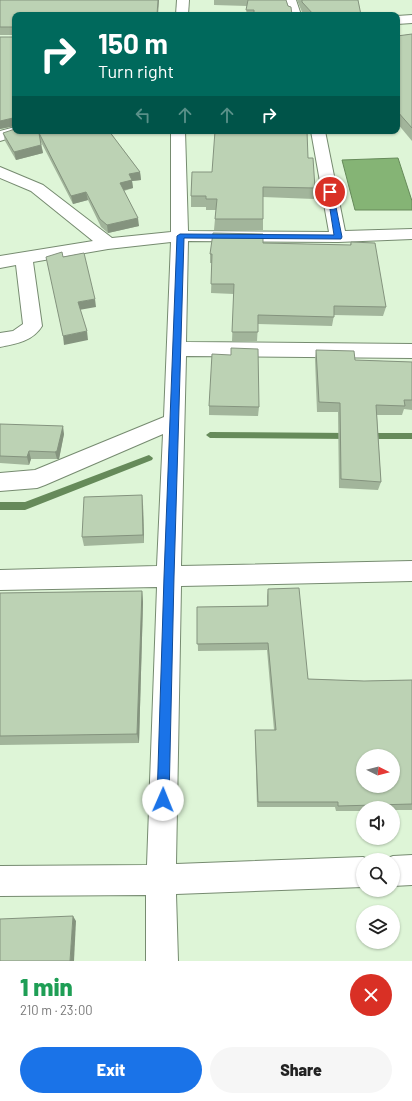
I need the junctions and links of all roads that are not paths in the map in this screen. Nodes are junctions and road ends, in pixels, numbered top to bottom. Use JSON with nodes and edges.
{"nodes":[{"id":1,"x":183,"y":0,"type":"edge"},
{"id":2,"x":290,"y":0,"type":"edge"},
{"id":3,"x":182,"y":12,"type":"edge"},
{"id":4,"x":294,"y":12,"type":"edge"},
{"id":5,"x":412,"y":19,"type":"edge"},
{"id":6,"x":400,"y":20,"type":"edge"},
{"id":7,"x":12,"y":133,"type":"edge"},
{"id":8,"x":178,"y":134,"type":"edge"},
{"id":9,"x":319,"y":134,"type":"edge"},
{"id":10,"x":0,"y":136,"type":"edge"},
{"id":11,"x":0,"y":172,"type":"edge"},
{"id":12,"x":412,"y":234,"type":"edge"},
{"id":13,"x":180,"y":236,"type":"junction"},
{"id":14,"x":338,"y":237,"type":"junction"},
{"id":15,"x":108,"y":244,"type":"junction"},
{"id":16,"x":24,"y":258,"type":"junction"},
{"id":17,"x":0,"y":262,"type":"edge"},
{"id":18,"x":0,"y":340,"type":"edge"},
{"id":19,"x":176,"y":349,"type":"junction"},
{"id":20,"x":412,"y":351,"type":"edge"},
{"id":21,"x":174,"y":421,"type":"junction"},
{"id":22,"x":0,"y":482,"type":"edge"},
{"id":23,"x":412,"y":571,"type":"edge"},
{"id":24,"x":169,"y":577,"type":"junction"},
{"id":25,"x":0,"y":580,"type":"edge"},
{"id":26,"x":412,"y":870,"type":"edge"},
{"id":27,"x":400,"y":871,"type":"edge"},
{"id":28,"x":356,"y":872,"type":"edge"},
{"id":29,"x":161,"y":880,"type":"junction"},
{"id":30,"x":0,"y":881,"type":"edge"},
{"id":31,"x":162,"y":961,"type":"edge"}],
"edges":[{"from":1,"to":3,"type":"street"},
{"from":2,"to":4,"type":"street"},
{"from":5,"to":6,"type":"street"},
{"from":7,"to":10,"type":"street"},
{"from":8,"to":13,"type":"street"},
{"from":9,"to":14,"type":"street"},
{"from":11,"to":15,"type":"street"},
{"from":12,"to":14,"type":"street"},
{"from":13,"to":14,"type":"street"},
{"from":13,"to":15,"type":"street"},
{"from":13,"to":19,"type":"street"},
{"from":15,"to":16,"type":"street"},
{"from":16,"to":17,"type":"street"},
{"from":16,"to":18,"type":"street"},
{"from":19,"to":20,"type":"street"},
{"from":19,"to":21,"type":"street"},
{"from":21,"to":22,"type":"street"},
{"from":21,"to":24,"type":"street"},
{"from":23,"to":24,"type":"street"},
{"from":24,"to":25,"type":"street"},
{"from":24,"to":29,"type":"street"},
{"from":26,"to":27,"type":"street"},
{"from":28,"to":29,"type":"street"},
{"from":29,"to":30,"type":"street"},
{"from":29,"to":31,"type":"street"}]}
